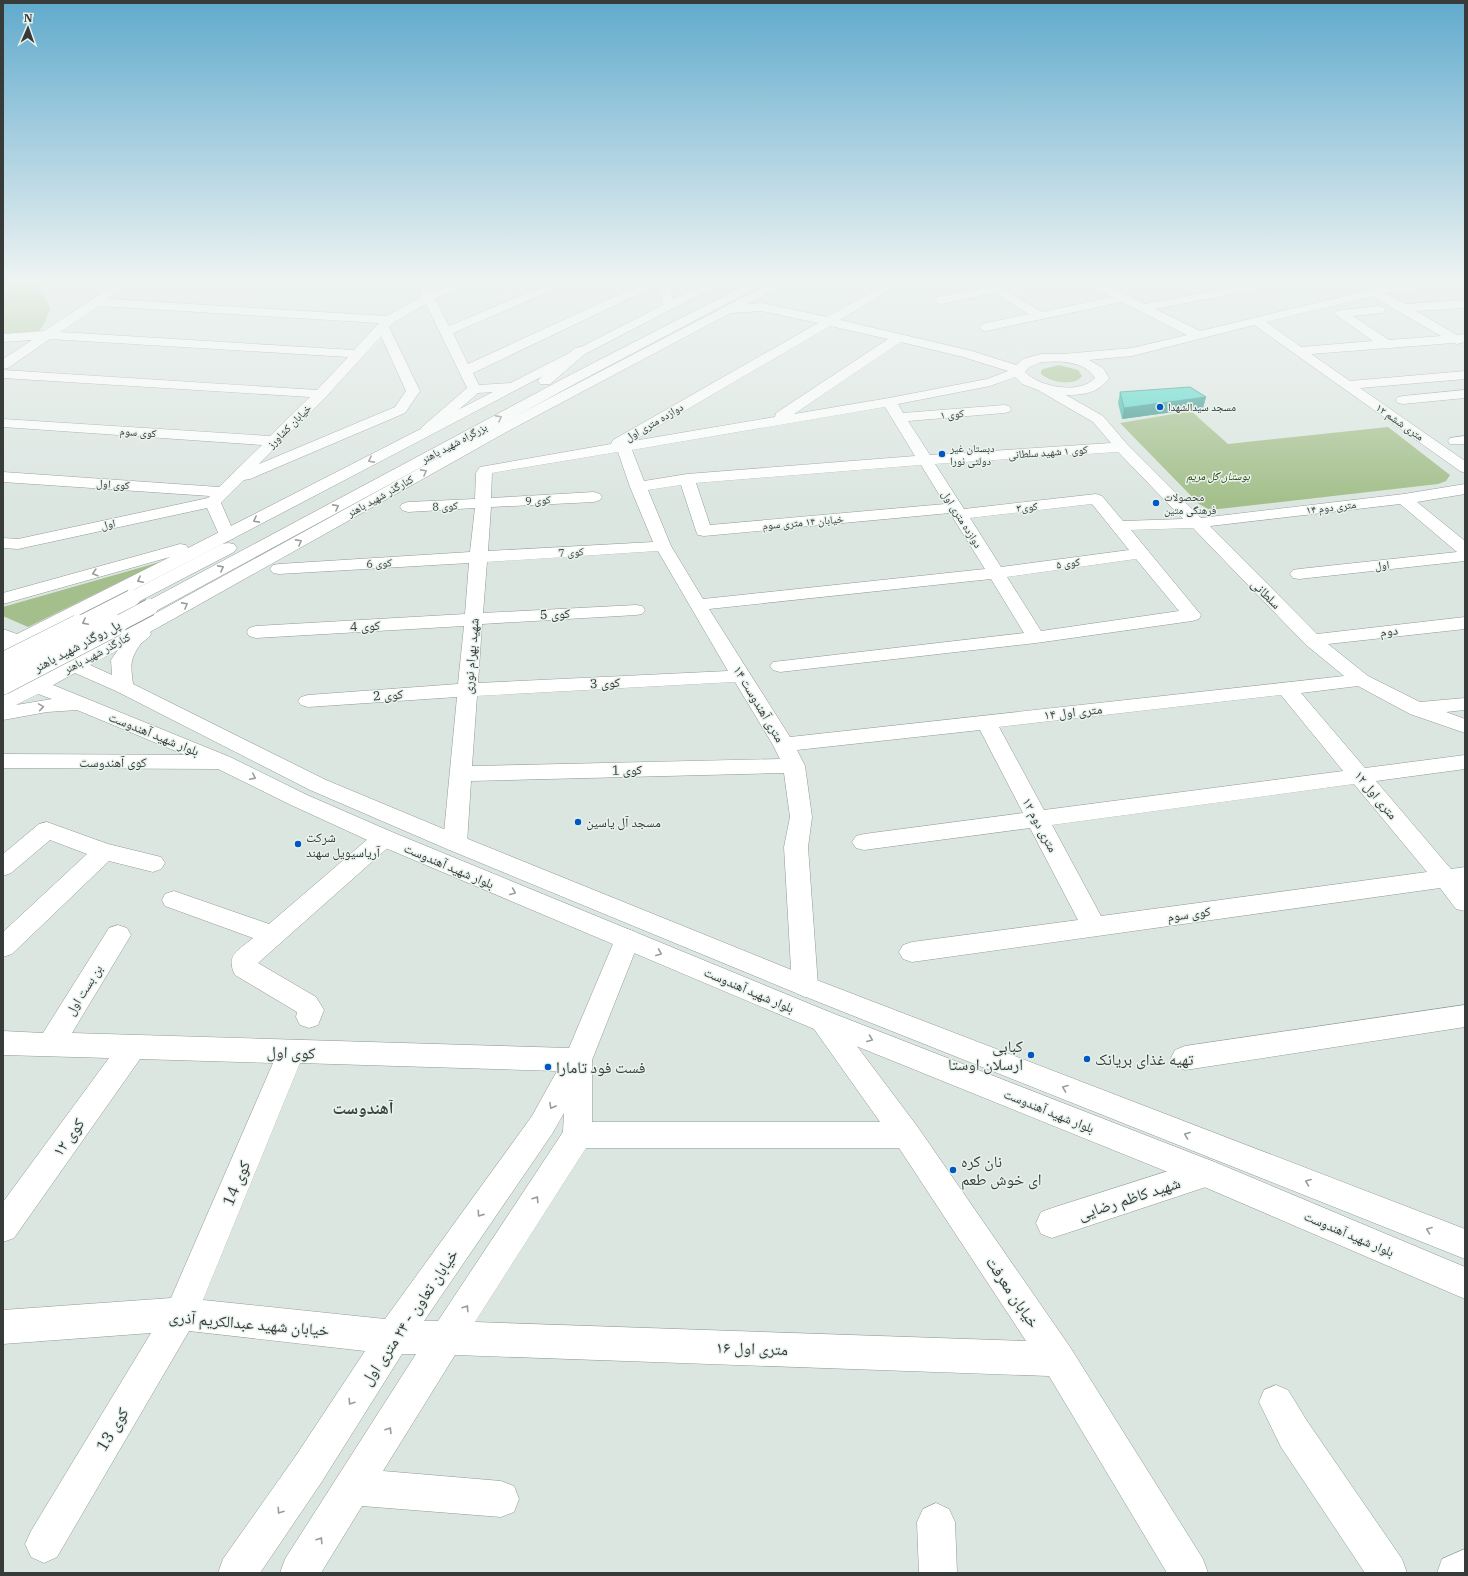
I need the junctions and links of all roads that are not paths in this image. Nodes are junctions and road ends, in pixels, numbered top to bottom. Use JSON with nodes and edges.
{"nodes":[{"id":1,"x":15,"y":356,"type":"edge"},
{"id":2,"x":358,"y":356,"type":"edge"},
{"id":3,"x":399,"y":356,"type":"edge"},
{"id":4,"x":457,"y":356,"type":"edge"},
{"id":5,"x":498,"y":356,"type":"edge"},
{"id":6,"x":571,"y":356,"type":"edge"},
{"id":7,"x":575,"y":356,"type":"edge"},
{"id":8,"x":595,"y":356,"type":"edge"},
{"id":9,"x":622,"y":356,"type":"edge"},
{"id":10,"x":635,"y":356,"type":"edge"},
{"id":11,"x":638,"y":356,"type":"edge"},
{"id":12,"x":771,"y":356,"type":"edge"},
{"id":13,"x":873,"y":356,"type":"edge"},
{"id":14,"x":971,"y":356,"type":"edge"},
{"id":15,"x":1002,"y":356,"type":"edge"},
{"id":16,"x":1091,"y":356,"type":"edge"},
{"id":17,"x":1129,"y":356,"type":"edge"},
{"id":18,"x":1305,"y":356,"type":"edge"},
{"id":19,"x":1063,"y":358,"type":"junction"},
{"id":20,"x":1030,"y":361,"type":"junction"},
{"id":21,"x":5,"y":362,"type":"edge"},
{"id":22,"x":465,"y":371,"type":"junction"},
{"id":23,"x":3,"y":374,"type":"edge"},
{"id":24,"x":1022,"y":375,"type":"junction"},
{"id":25,"x":1465,"y":375,"type":"edge"},
{"id":26,"x":577,"y":377,"type":"junction"},
{"id":27,"x":545,"y":381,"type":"junction"},
{"id":28,"x":1347,"y":385,"type":"junction"},
{"id":29,"x":510,"y":387,"type":"junction"},
{"id":30,"x":1043,"y":388,"type":"junction"},
{"id":31,"x":474,"y":389,"type":"junction"},
{"id":32,"x":321,"y":394,"type":"junction"},
{"id":33,"x":1465,"y":394,"type":"edge"},
{"id":34,"x":1098,"y":397,"type":"junction"},
{"id":35,"x":1403,"y":400,"type":"dead end"},
{"id":36,"x":889,"y":402,"type":"junction"},
{"id":37,"x":1004,"y":409,"type":"dead end"},
{"id":38,"x":900,"y":418,"type":"junction"},
{"id":39,"x":774,"y":421,"type":"junction"},
{"id":40,"x":3,"y":423,"type":"edge"},
{"id":41,"x":427,"y":430,"type":"junction"},
{"id":42,"x":274,"y":441,"type":"junction"},
{"id":43,"x":1122,"y":447,"type":"junction"},
{"id":44,"x":614,"y":449,"type":"junction"},
{"id":45,"x":925,"y":460,"type":"junction"},
{"id":46,"x":1465,"y":468,"type":"edge"},
{"id":47,"x":3,"y":477,"type":"edge"},
{"id":48,"x":687,"y":479,"type":"junction"},
{"id":49,"x":235,"y":480,"type":"junction"},
{"id":50,"x":638,"y":487,"type":"junction"},
{"id":51,"x":1465,"y":489,"type":"edge"},
{"id":52,"x":218,"y":497,"type":"junction"},
{"id":53,"x":594,"y":497,"type":"dead end"},
{"id":54,"x":1404,"y":499,"type":"junction"},
{"id":55,"x":483,"y":504,"type":"junction"},
{"id":56,"x":408,"y":507,"type":"dead end"},
{"id":57,"x":957,"y":511,"type":"junction"},
{"id":58,"x":1197,"y":524,"type":"junction"},
{"id":59,"x":1118,"y":526,"type":"junction"},
{"id":60,"x":227,"y":535,"type":"junction"},
{"id":61,"x":3,"y":543,"type":"edge"},
{"id":62,"x":664,"y":546,"type":"junction"},
{"id":63,"x":1465,"y":550,"type":"edge"},
{"id":64,"x":1141,"y":553,"type":"junction"},
{"id":65,"x":1465,"y":556,"type":"edge"},
{"id":66,"x":478,"y":557,"type":"junction"},
{"id":67,"x":279,"y":569,"type":"dead end"},
{"id":68,"x":995,"y":573,"type":"junction"},
{"id":69,"x":1299,"y":574,"type":"dead end"},
{"id":70,"x":125,"y":594,"type":"junction"},
{"id":71,"x":3,"y":599,"type":"edge"},
{"id":72,"x":697,"y":605,"type":"junction"},
{"id":73,"x":636,"y":610,"type":"dead end"},
{"id":74,"x":158,"y":611,"type":"junction"},
{"id":75,"x":473,"y":619,"type":"junction"},
{"id":76,"x":1465,"y":623,"type":"edge"},
{"id":77,"x":256,"y":632,"type":"dead end"},
{"id":78,"x":1036,"y":637,"type":"junction"},
{"id":79,"x":1312,"y":640,"type":"junction"},
{"id":80,"x":8,"y":641,"type":"edge"},
{"id":81,"x":3,"y":663,"type":"edge"},
{"id":82,"x":74,"y":666,"type":"junction"},
{"id":83,"x":780,"y":666,"type":"dead end"},
{"id":84,"x":3,"y":670,"type":"edge"},
{"id":85,"x":742,"y":676,"type":"junction"},
{"id":86,"x":1361,"y":680,"type":"junction"},
{"id":87,"x":3,"y":684,"type":"edge"},
{"id":88,"x":37,"y":686,"type":"junction"},
{"id":89,"x":122,"y":687,"type":"junction"},
{"id":90,"x":1286,"y":688,"type":"junction"},
{"id":91,"x":468,"y":690,"type":"junction"},
{"id":92,"x":308,"y":701,"type":"dead end"},
{"id":93,"x":3,"y":704,"type":"edge"},
{"id":94,"x":82,"y":704,"type":"junction"},
{"id":95,"x":1465,"y":704,"type":"edge"},
{"id":96,"x":1417,"y":709,"type":"junction"},
{"id":97,"x":3,"y":714,"type":"edge"},
{"id":98,"x":986,"y":722,"type":"junction"},
{"id":99,"x":1465,"y":726,"type":"edge"},
{"id":100,"x":784,"y":745,"type":"junction"},
{"id":101,"x":3,"y":761,"type":"edge"},
{"id":102,"x":222,"y":762,"type":"junction"},
{"id":103,"x":1465,"y":762,"type":"edge"},
{"id":104,"x":794,"y":766,"type":"junction"},
{"id":105,"x":461,"y":774,"type":"junction"},
{"id":106,"x":1360,"y":776,"type":"junction"},
{"id":107,"x":309,"y":792,"type":"junction"},
{"id":108,"x":1037,"y":819,"type":"junction"},
{"id":109,"x":384,"y":838,"type":"junction"},
{"id":110,"x":864,"y":842,"type":"dead end"},
{"id":111,"x":455,"y":843,"type":"junction"},
{"id":112,"x":104,"y":852,"type":"junction"},
{"id":113,"x":153,"y":863,"type":"dead end"},
{"id":114,"x":3,"y":867,"type":"edge"},
{"id":115,"x":1455,"y":878,"type":"edge"},
{"id":116,"x":174,"y":900,"type":"dead end"},
{"id":117,"x":1465,"y":902,"type":"edge"},
{"id":118,"x":1094,"y":927,"type":"junction"},
{"id":119,"x":273,"y":934,"type":"junction"},
{"id":120,"x":118,"y":935,"type":"dead end"},
{"id":121,"x":627,"y":939,"type":"junction"},
{"id":122,"x":3,"y":947,"type":"edge"},
{"id":123,"x":912,"y":952,"type":"dead end"},
{"id":124,"x":805,"y":986,"type":"junction"},
{"id":125,"x":1465,"y":1016,"type":"edge"},
{"id":126,"x":309,"y":1017,"type":"dead end"},
{"id":127,"x":823,"y":1021,"type":"junction"},
{"id":128,"x":3,"y":1043,"type":"edge"},
{"id":129,"x":51,"y":1044,"type":"junction"},
{"id":130,"x":133,"y":1047,"type":"junction"},
{"id":131,"x":290,"y":1052,"type":"junction"},
{"id":132,"x":1185,"y":1058,"type":"dead end"},
{"id":133,"x":578,"y":1060,"type":"junction"},
{"id":134,"x":578,"y":1135,"type":"junction"},
{"id":135,"x":907,"y":1135,"type":"junction"},
{"id":136,"x":1206,"y":1173,"type":"junction"},
{"id":137,"x":1052,"y":1223,"type":"dead end"},
{"id":138,"x":3,"y":1227,"type":"edge"},
{"id":139,"x":1465,"y":1244,"type":"edge"},
{"id":140,"x":1465,"y":1283,"type":"edge"},
{"id":141,"x":180,"y":1314,"type":"junction"},
{"id":142,"x":3,"y":1327,"type":"edge"},
{"id":143,"x":393,"y":1337,"type":"junction"},
{"id":144,"x":446,"y":1338,"type":"junction"},
{"id":145,"x":1058,"y":1359,"type":"junction"},
{"id":146,"x":1276,"y":1402,"type":"dead end"},
{"id":147,"x":354,"y":1487,"type":"junction"},
{"id":148,"x":501,"y":1499,"type":"dead end"},
{"id":149,"x":936,"y":1522,"type":"dead end"},
{"id":150,"x":44,"y":1544,"type":"dead end"},
{"id":151,"x":1465,"y":1568,"type":"edge"},
{"id":152,"x":237,"y":1573,"type":"edge"},
{"id":153,"x":299,"y":1573,"type":"edge"},
{"id":154,"x":938,"y":1573,"type":"edge"},
{"id":155,"x":1189,"y":1573,"type":"edge"},
{"id":156,"x":1388,"y":1573,"type":"edge"},
{"id":157,"x":1456,"y":1573,"type":"edge"}],
"edges":[{"from":1,"to":21,"type":"main road"},
{"from":2,"to":32,"type":"main road","name":"خیابان کشاورز"},
{"from":3,"to":49,"type":"main road"},
{"from":4,"to":22,"type":"main road"},
{"from":5,"to":22,"type":"main road"},
{"from":6,"to":29,"type":"main road"},
{"from":7,"to":27,"type":"main road"},
{"from":8,"to":27,"type":"main road","name":"بزرگراه شهید باهنر"},
{"from":9,"to":26,"type":"main road","name":"بزرگراه شهید باهنر"},
{"from":10,"to":26,"type":"main road"},
{"from":74,"to":11,"type":"main road","name":"کنارگذر شهید باهنر","one_way":true},
{"from":12,"to":44,"type":"main road","name":"دوازده متری اول"},
{"from":13,"to":39,"type":"main road"},
{"from":14,"to":24,"type":"main road"},
{"from":15,"to":20,"type":"main road"},
{"from":16,"to":19,"type":"main road"},
{"from":17,"to":34,"type":"main road"},
{"from":18,"to":28,"type":"main road","name":"۱۲ متری ششم"},
{"from":19,"to":20,"type":"main road"},
{"from":19,"to":34,"type":"main road"},
{"from":20,"to":24,"type":"main road"},
{"from":22,"to":31,"type":"main road"},
{"from":23,"to":32,"type":"main road"},
{"from":24,"to":30,"type":"main road"},
{"from":24,"to":36,"type":"main road"},
{"from":25,"to":28,"type":"main road"},
{"from":74,"to":26,"type":"main road","name":"بزرگراه شهید باهنر","one_way":true},
{"from":27,"to":70,"type":"main road","name":"بزرگراه شهید باهنر"},
{"from":28,"to":46,"type":"main road","name":"۱۲ متری ششم"},
{"from":29,"to":31,"type":"main road"},
{"from":29,"to":41,"type":"main road"},
{"from":30,"to":34,"type":"main road"},
{"from":30,"to":34,"type":"main road"},
{"from":31,"to":41,"type":"main road"},
{"from":32,"to":42,"type":"main road","name":"خیابان کشاورز"},
{"from":33,"to":35,"type":"main road"},
{"from":34,"to":43,"type":"main road","name":"سلطانی"},
{"from":36,"to":38,"type":"main road","name":"دوازده متری اول"},
{"from":36,"to":39,"type":"main road"},
{"from":37,"to":38,"type":"main road","name":"کوی ۱"},
{"from":38,"to":45,"type":"main road","name":"دوازده متری اول"},
{"from":39,"to":44,"type":"main road"},
{"from":40,"to":42,"type":"main road","name":"کوی سوم"},
{"from":41,"to":60,"type":"main road","one_way":true},
{"from":42,"to":49,"type":"main road","name":"خیابان کشاورز"},
{"from":43,"to":45,"type":"main road","name":"کوی ۱ شهید سلطانی"},
{"from":43,"to":58,"type":"main road","name":"سلطانی"},
{"from":44,"to":50,"type":"main road","name":"۱۴ متری آهندوست"},
{"from":44,"to":55,"type":"main road","name":"شهید بهرام نوری"},
{"from":45,"to":48,"type":"main road","name":"کوی ۱ شهید سلطانی"},
{"from":45,"to":57,"type":"main road","name":"دوازده متری اول"},
{"from":47,"to":52,"type":"main road","name":"کوی اول"},
{"from":48,"to":50,"type":"main road","name":"کوی ۱ شهید سلطانی"},
{"from":48,"to":57,"type":"main road","name":"خیابان ۱۴ متری سوم"},
{"from":49,"to":52,"type":"main road","name":"خیابان کشاورز"},
{"from":50,"to":62,"type":"main road","name":"۱۴ متری آهندوست"},
{"from":51,"to":54,"type":"main road","name":"۱۴ متری دوم"},
{"from":52,"to":60,"type":"main road"},
{"from":52,"to":61,"type":"main road","name":"اول"},
{"from":53,"to":55,"type":"main road","name":"کوی 9"},
{"from":54,"to":58,"type":"main road","name":"۱۴ متری دوم"},
{"from":54,"to":63,"type":"main road"},
{"from":55,"to":56,"type":"main road","name":"کوی 8"},
{"from":55,"to":66,"type":"main road","name":"شهید بهرام نوری"},
{"from":57,"to":59,"type":"main road","name":"کوی۳"},
{"from":57,"to":68,"type":"main road","name":"دوازده متری اول"},
{"from":58,"to":59,"type":"main road","name":"۱۴ متری دوم"},
{"from":58,"to":79,"type":"main road","name":"سلطانی"},
{"from":59,"to":64,"type":"main road"},
{"from":60,"to":70,"type":"main road","one_way":true},
{"from":60,"to":71,"type":"main road","one_way":true},
{"from":62,"to":66,"type":"main road","name":"کوی 7"},
{"from":62,"to":72,"type":"main road","name":"۱۴ متری آهندوست"},
{"from":64,"to":68,"type":"main road","name":"کوی ۵"},
{"from":64,"to":78,"type":"main road"},
{"from":65,"to":69,"type":"main road","name":"اول"},
{"from":66,"to":67,"type":"main road","name":"کوی 6"},
{"from":66,"to":75,"type":"main road","name":"شهید بهرام نوری"},
{"from":68,"to":72,"type":"main road","name":"کوی ۵"},
{"from":68,"to":78,"type":"main road","name":"دوازده متری اول"},
{"from":70,"to":74,"type":"main road"},
{"from":70,"to":80,"type":"main road"},
{"from":70,"to":81,"type":"main road","name":"پل روگذر شهید باهنر","one_way":true,"bridge":true},
{"from":72,"to":85,"type":"main road","name":"۱۴ متری آهندوست"},
{"from":73,"to":75,"type":"main road","name":"کوی 5"},
{"from":74,"to":82,"type":"main road","name":"کنارگذر شهید باهنر"},
{"from":74,"to":87,"type":"main road","name":"پل روگذر شهید باهنر","bridge":true},
{"from":74,"to":89,"type":"main road"},
{"from":75,"to":77,"type":"main road","name":"کوی 4"},
{"from":75,"to":91,"type":"main road","name":"شهید بهرام نوری"},
{"from":76,"to":79,"type":"main road","name":"دوم"},
{"from":78,"to":83,"type":"main road"},
{"from":79,"to":86,"type":"main road","name":"سلطانی"},
{"from":80,"to":82,"type":"main road","name":"بلوار شهید آهندوست"},
{"from":82,"to":88,"type":"main road","name":"کنارگذر شهید باهنر"},
{"from":82,"to":89,"type":"main road","name":"بلوار شهید آهندوست"},
{"from":84,"to":88,"type":"main road","name":"بلوار شهید آهندوست"},
{"from":85,"to":91,"type":"main road","name":"کوی 3"},
{"from":85,"to":100,"type":"main road","name":"۱۴ متری آهندوست"},
{"from":86,"to":90,"type":"main road","name":"۱۴ متری اول"},
{"from":86,"to":96,"type":"main road","name":"سلطانی"},
{"from":88,"to":93,"type":"main road","name":"کنارگذر شهید باهنر"},
{"from":88,"to":94,"type":"main road","name":"بلوار شهید آهندوست"},
{"from":89,"to":107,"type":"main road","name":"بلوار شهید آهندوست"},
{"from":90,"to":98,"type":"main road","name":"۱۴ متری اول"},
{"from":90,"to":106,"type":"main road","name":"۱۲ متری اول"},
{"from":91,"to":92,"type":"main road","name":"کوی 2"},
{"from":91,"to":105,"type":"main road","name":"شهید بهرام نوری"},
{"from":97,"to":94,"type":"main road","one_way":true},
{"from":94,"to":102,"type":"main road","name":"بلوار شهید آهندوست"},
{"from":95,"to":96,"type":"main road"},
{"from":96,"to":99,"type":"main road","name":"سلطانی"},
{"from":98,"to":100,"type":"main road","name":"۱۴ متری اول"},
{"from":98,"to":108,"type":"main road","name":"۱۲ متری دوم"},
{"from":100,"to":104,"type":"main road","name":"۱۴ متری آهندوست"},
{"from":101,"to":102,"type":"main road","name":"کوی آهندوست"},
{"from":102,"to":107,"type":"main road","name":"بلوار شهید آهندوست","one_way":true},
{"from":103,"to":106,"type":"main road"},
{"from":104,"to":105,"type":"main road","name":"کوی 1"},
{"from":104,"to":124,"type":"main road","name":"۱۴ متری آهندوست"},
{"from":105,"to":111,"type":"main road","name":"شهید بهرام نوری"},
{"from":106,"to":108,"type":"main road"},
{"from":106,"to":115,"type":"main road","name":"۱۲ متری اول"},
{"from":107,"to":109,"type":"main road","name":"بلوار شهید آهندوست"},
{"from":107,"to":111,"type":"main road","name":"بلوار شهید آهندوست"},
{"from":108,"to":110,"type":"main road"},
{"from":108,"to":118,"type":"main road","name":"۱۲ متری دوم"},
{"from":109,"to":119,"type":"main road"},
{"from":109,"to":121,"type":"main road","name":"بلوار شهید آهندوست","one_way":true},
{"from":111,"to":124,"type":"main road","name":"بلوار شهید آهندوست"},
{"from":112,"to":113,"type":"main road"},
{"from":112,"to":114,"type":"main road"},
{"from":112,"to":122,"type":"main road"},
{"from":115,"to":117,"type":"main road","name":"۱۲ متری اول"},
{"from":115,"to":118,"type":"main road","name":"کوی سوم"},
{"from":116,"to":119,"type":"main road"},
{"from":118,"to":123,"type":"main road","name":"کوی سوم"},
{"from":119,"to":126,"type":"main road"},
{"from":120,"to":129,"type":"main road","name":"بن بست اول"},
{"from":121,"to":127,"type":"main road","name":"بلوار شهید آهندوست","one_way":true},
{"from":121,"to":133,"type":"main road","name":"خیابان تعاون - ۲۴ متری اول"},
{"from":139,"to":124,"type":"main road","name":"بلوار شهید آهندوست","one_way":true},
{"from":125,"to":132,"type":"main road"},
{"from":127,"to":135,"type":"main road","name":"خیابان معرفت"},
{"from":127,"to":136,"type":"main road","name":"بلوار شهید آهندوست","one_way":true},
{"from":128,"to":129,"type":"main road","name":"کوی اول"},
{"from":129,"to":130,"type":"main road","name":"کوی اول"},
{"from":130,"to":131,"type":"main road","name":"کوی اول"},
{"from":130,"to":138,"type":"main road","name":"کوی ۱۲"},
{"from":131,"to":133,"type":"main road","name":"کوی اول"},
{"from":131,"to":141,"type":"main road","name":"کوی 14"},
{"from":133,"to":134,"type":"main road","name":"خیابان تعاون - ۲۴ متری اول"},
{"from":133,"to":143,"type":"main road","name":"خیابان تعاون - ۲۴ متری اول","one_way":true},
{"from":134,"to":135,"type":"main road"},
{"from":144,"to":134,"type":"main road","one_way":true},
{"from":135,"to":145,"type":"main road","name":"خیابان معرفت"},
{"from":136,"to":137,"type":"main road","name":"شهید کاظم رضایی"},
{"from":136,"to":140,"type":"main road","name":"بلوار شهید آهندوست"},
{"from":141,"to":142,"type":"main road","name":"خیابان شهید عبدالکریم آذری"},
{"from":141,"to":143,"type":"main road","name":"خیابان شهید عبدالکریم آذری"},
{"from":141,"to":150,"type":"main road","name":"کوی 13"},
{"from":143,"to":144,"type":"main road","name":"خیابان شهید عبدالکریم آذری"},
{"from":143,"to":152,"type":"main road","name":"خیابان تعاون - ۲۴ متری اول","one_way":true},
{"from":144,"to":145,"type":"main road","name":"۱۶ متری اول"},
{"from":147,"to":144,"type":"main road","one_way":true},
{"from":145,"to":155,"type":"main road","name":"خیابان معرفت"},
{"from":146,"to":156,"type":"main road"},
{"from":147,"to":148,"type":"main road"},
{"from":153,"to":147,"type":"main road","one_way":true},
{"from":149,"to":154,"type":"main road"},
{"from":151,"to":157,"type":"main road"}]}
